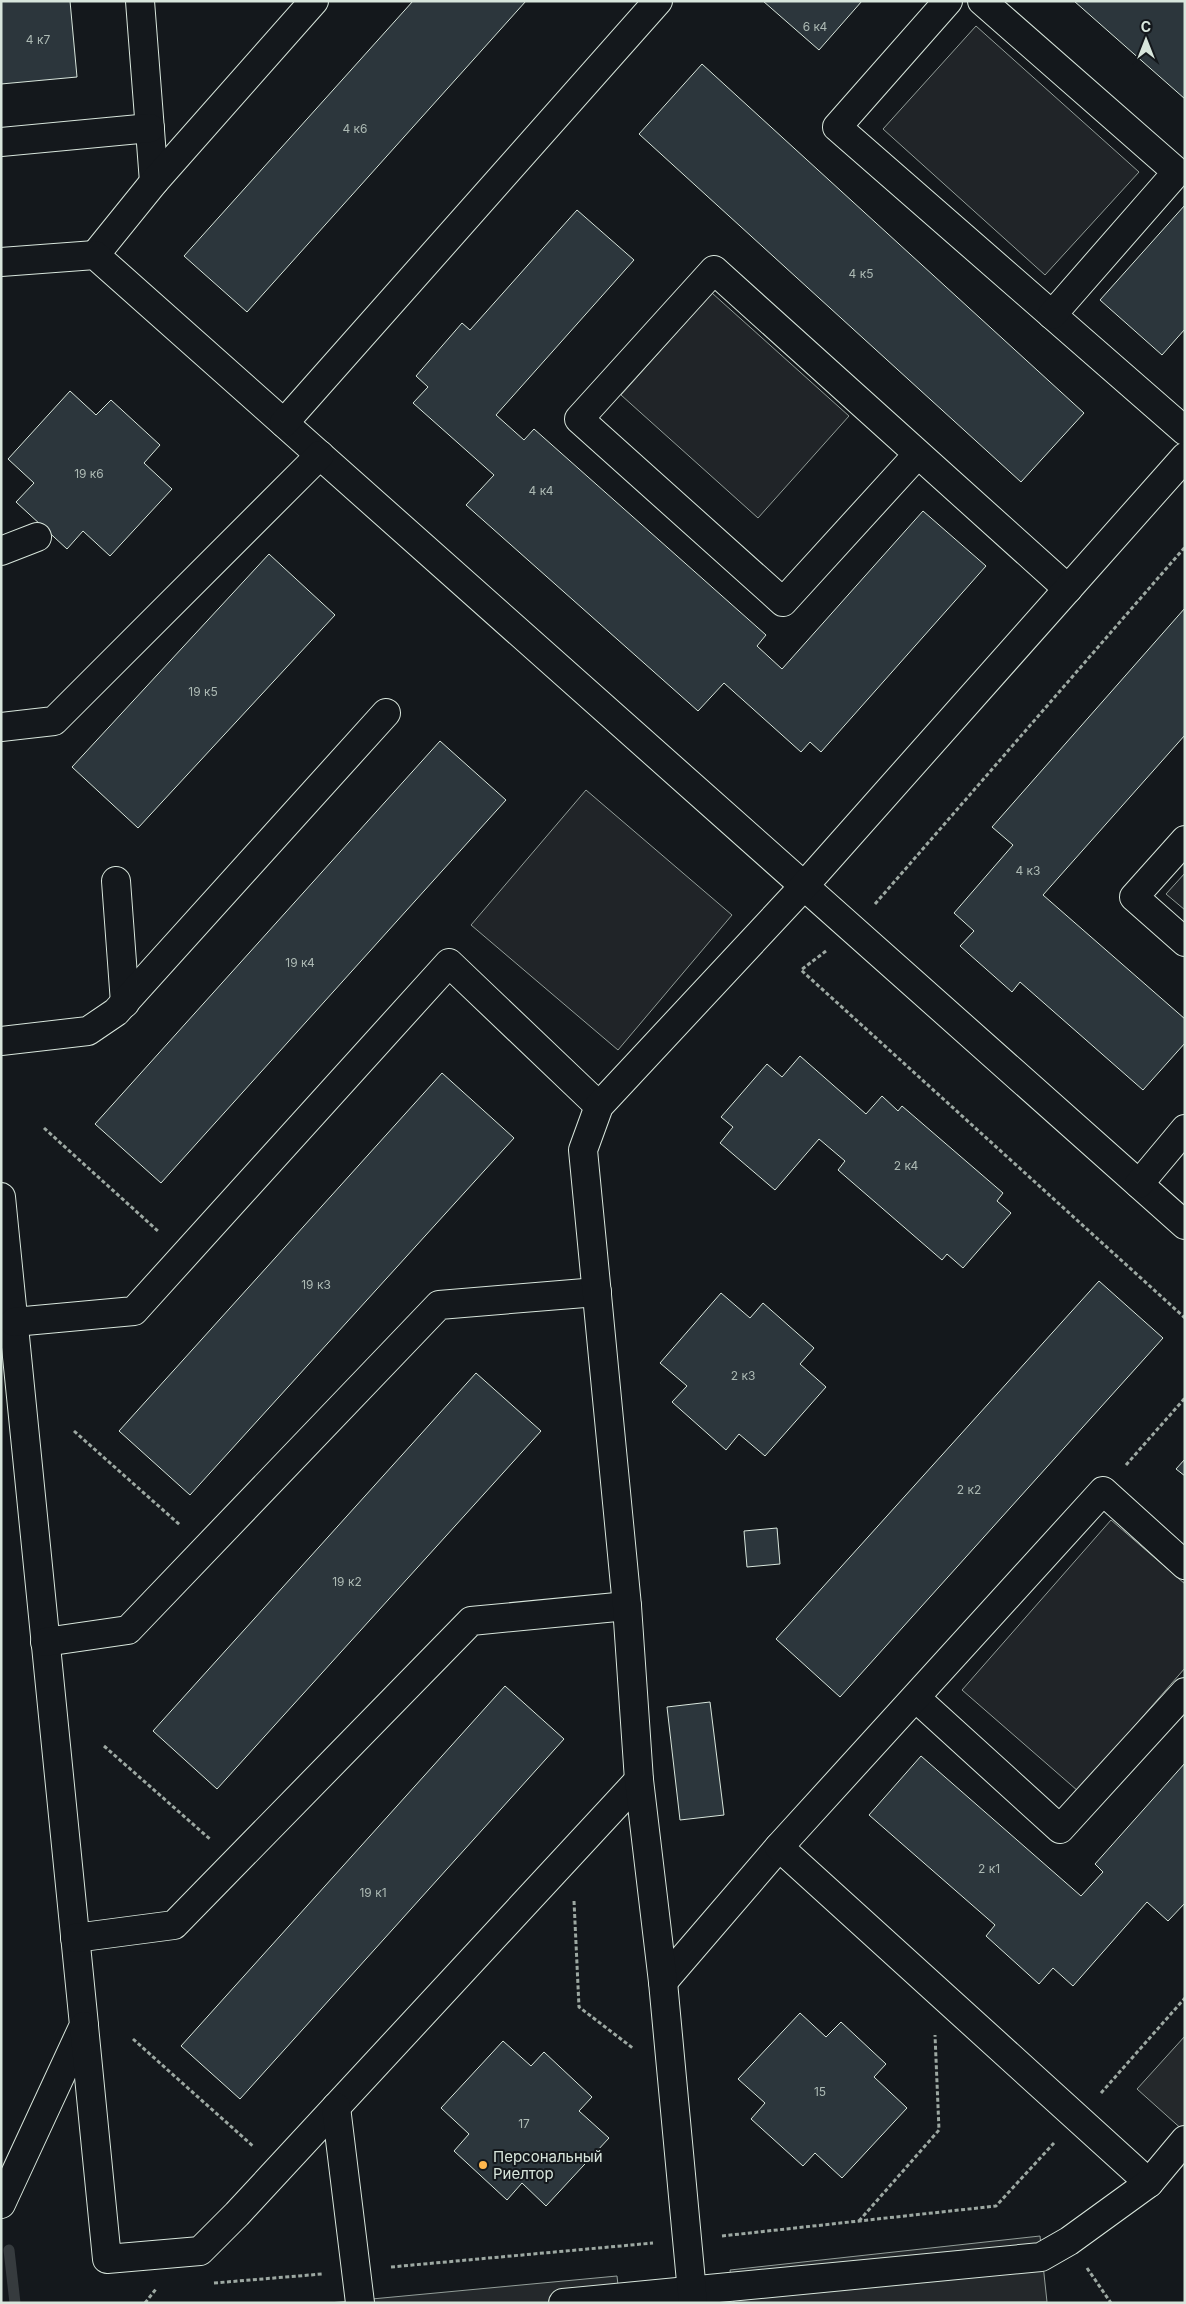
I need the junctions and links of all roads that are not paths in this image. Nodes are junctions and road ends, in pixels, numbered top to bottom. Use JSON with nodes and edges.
{"nodes":[{"id":1,"x":140,"y":1,"type":"edge"},
{"id":2,"x":314,"y":1,"type":"edge"},
{"id":3,"x":658,"y":1,"type":"edge"},
{"id":4,"x":948,"y":1,"type":"edge"},
{"id":5,"x":982,"y":1,"type":"edge"},
{"id":6,"x":150,"y":128,"type":"junction"},
{"id":7,"x":1,"y":142,"type":"edge"},
{"id":8,"x":154,"y":182,"type":"junction"},
{"id":9,"x":95,"y":255,"type":"junction"},
{"id":10,"x":1,"y":262,"type":"edge"},
{"id":11,"x":1052,"y":315,"type":"junction"},
{"id":12,"x":284,"y":423,"type":"junction"},
{"id":13,"x":1185,"y":431,"type":"edge"},
{"id":14,"x":918,"y":454,"type":"junction"},
{"id":15,"x":320,"y":455,"type":"junction"},
{"id":16,"x":1185,"y":457,"type":"edge"},
{"id":17,"x":38,"y":537,"type":"dead end"},
{"id":18,"x":1,"y":550,"type":"edge"},
{"id":19,"x":1068,"y":588,"type":"junction"},
{"id":20,"x":386,"y":713,"type":"dead end"},
{"id":21,"x":1,"y":727,"type":"edge"},
{"id":22,"x":1185,"y":840,"type":"edge"},
{"id":23,"x":116,"y":881,"type":"dead end"},
{"id":24,"x":804,"y":886,"type":"junction"},
{"id":25,"x":1185,"y":942,"type":"edge"},
{"id":26,"x":126,"y":1003,"type":"junction"},
{"id":27,"x":1,"y":1041,"type":"edge"},
{"id":28,"x":599,"y":1106,"type":"junction"},
{"id":29,"x":1185,"y":1129,"type":"edge"},
{"id":30,"x":1139,"y":1184,"type":"junction"},
{"id":31,"x":1,"y":1197,"type":"edge"},
{"id":32,"x":1185,"y":1225,"type":"edge"},
{"id":33,"x":596,"y":1292,"type":"junction"},
{"id":34,"x":14,"y":1322,"type":"junction"},
{"id":35,"x":1185,"y":1566,"type":"edge"},
{"id":36,"x":627,"y":1606,"type":"junction"},
{"id":37,"x":45,"y":1642,"type":"junction"},
{"id":38,"x":1185,"y":1692,"type":"edge"},
{"id":39,"x":916,"y":1698,"type":"junction"},
{"id":40,"x":639,"y":1780,"type":"junction"},
{"id":41,"x":780,"y":1847,"type":"junction"},
{"id":42,"x":75,"y":1938,"type":"junction"},
{"id":43,"x":663,"y":1982,"type":"junction"},
{"id":44,"x":84,"y":2025,"type":"junction"},
{"id":45,"x":336,"y":2107,"type":"junction"},
{"id":46,"x":1185,"y":2140,"type":"edge"},
{"id":47,"x":1149,"y":2183,"type":"junction"},
{"id":48,"x":1,"y":2204,"type":"edge"},
{"id":49,"x":692,"y":2296,"type":"edge"},
{"id":50,"x":360,"y":2303,"type":"edge"},
{"id":51,"x":563,"y":2303,"type":"edge"}],
"edges":[{"from":1,"to":6,"type":"street"},
{"from":2,"to":8,"type":"street"},
{"from":3,"to":12,"type":"street"},
{"from":4,"to":11,"type":"street"},
{"from":5,"to":11,"type":"street"},
{"from":6,"to":7,"type":"street"},
{"from":6,"to":8,"type":"street"},
{"from":8,"to":9,"type":"street"},
{"from":9,"to":10,"type":"street"},
{"from":9,"to":12,"type":"street"},
{"from":11,"to":13,"type":"street"},
{"from":12,"to":15,"type":"street"},
{"from":14,"to":14,"type":"street"},
{"from":14,"to":19,"type":"street"},
{"from":15,"to":21,"type":"street"},
{"from":15,"to":24,"type":"street"},
{"from":16,"to":19,"type":"street"},
{"from":17,"to":18,"type":"street"},
{"from":19,"to":24,"type":"street"},
{"from":20,"to":26,"type":"street"},
{"from":22,"to":25,"type":"street"},
{"from":23,"to":26,"type":"street"},
{"from":24,"to":28,"type":"street"},
{"from":24,"to":30,"type":"street"},
{"from":26,"to":27,"type":"street"},
{"from":28,"to":33,"type":"street"},
{"from":28,"to":34,"type":"street"},
{"from":29,"to":30,"type":"street"},
{"from":30,"to":32,"type":"street"},
{"from":31,"to":34,"type":"street"},
{"from":33,"to":36,"type":"street"},
{"from":33,"to":37,"type":"street"},
{"from":34,"to":37,"type":"street"},
{"from":35,"to":39,"type":"street"},
{"from":36,"to":40,"type":"street"},
{"from":36,"to":42,"type":"street"},
{"from":37,"to":42,"type":"street"},
{"from":38,"to":39,"type":"street"},
{"from":39,"to":41,"type":"street"},
{"from":40,"to":43,"type":"street"},
{"from":40,"to":45,"type":"street"},
{"from":41,"to":43,"type":"street"},
{"from":41,"to":47,"type":"street"},
{"from":42,"to":44,"type":"street"},
{"from":43,"to":49,"type":"street"},
{"from":44,"to":45,"type":"street"},
{"from":44,"to":48,"type":"street"},
{"from":45,"to":50,"type":"street"},
{"from":46,"to":47,"type":"street"},
{"from":47,"to":49,"type":"street"},
{"from":49,"to":51,"type":"street"}]}
